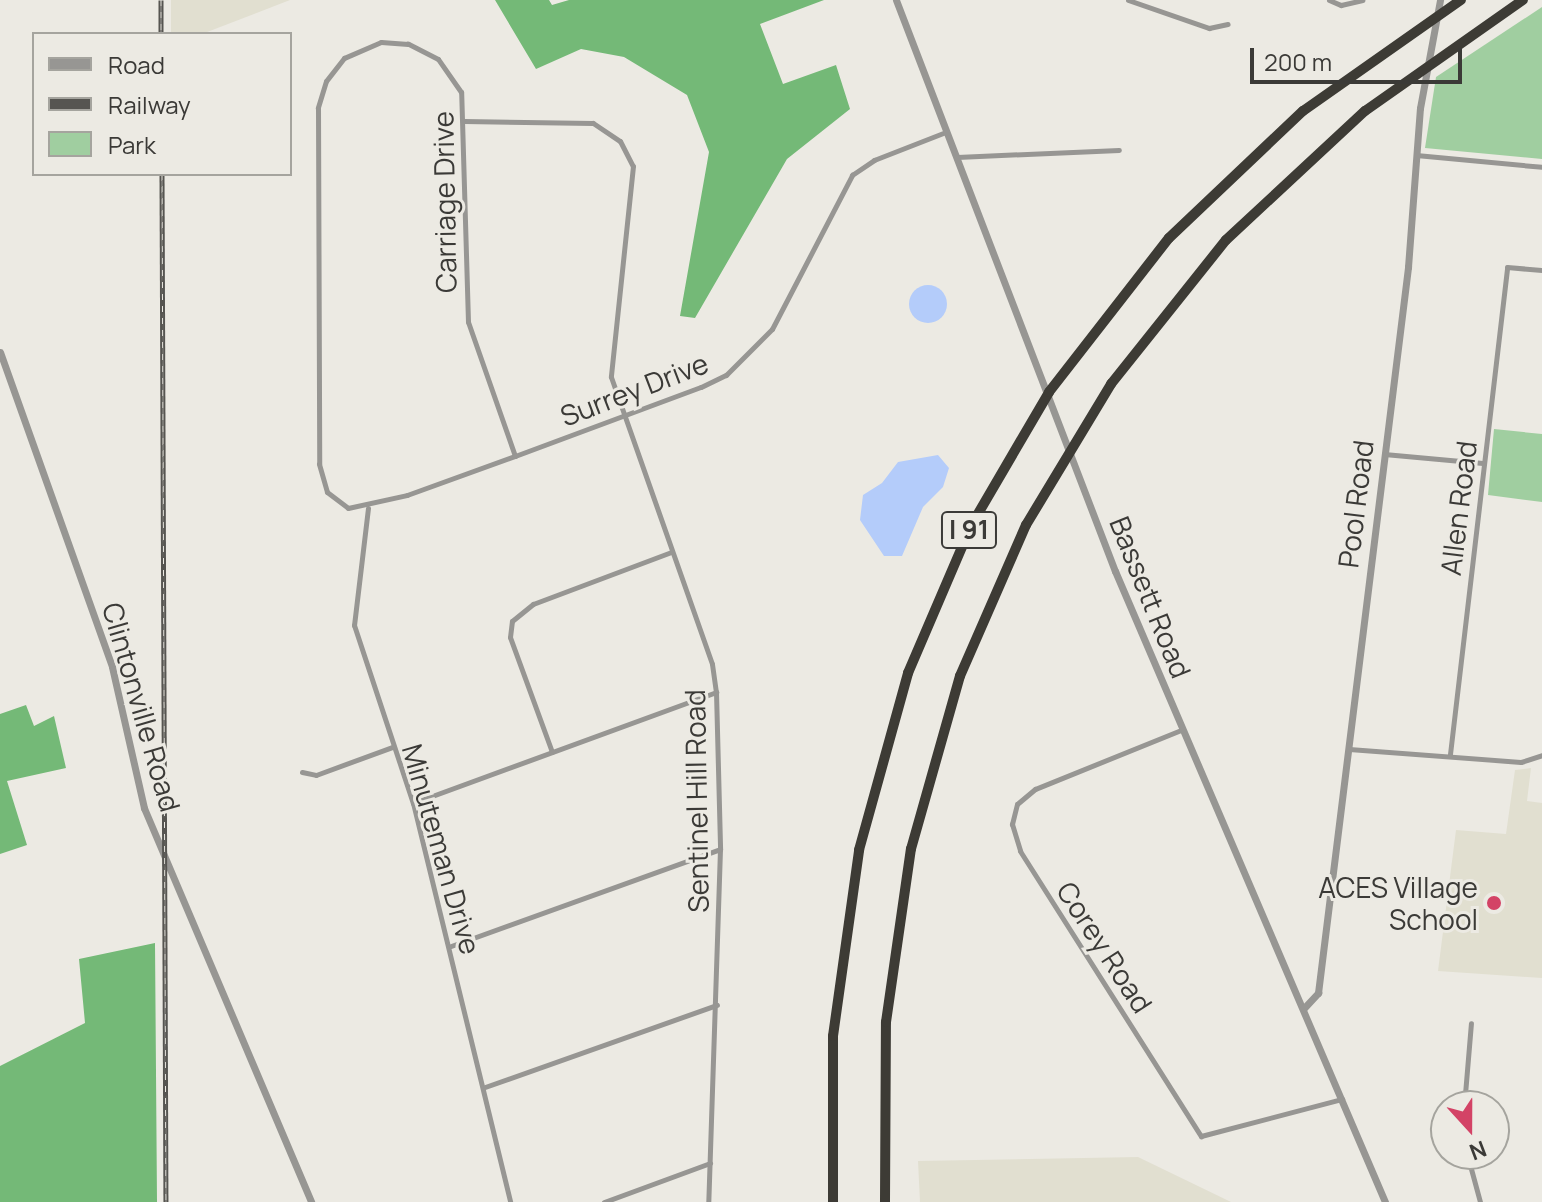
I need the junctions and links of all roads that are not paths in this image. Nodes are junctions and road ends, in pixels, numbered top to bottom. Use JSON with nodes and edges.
{"nodes":[{"id":1,"x":896,"y":0,"type":"edge"},
{"id":2,"x":1128,"y":0,"type":"edge"},
{"id":3,"x":1329,"y":0,"type":"edge"},
{"id":4,"x":1362,"y":0,"type":"edge"},
{"id":5,"x":1461,"y":0,"type":"edge"},
{"id":6,"x":1523,"y":0,"type":"edge"},
{"id":7,"x":1444,"y":4,"type":"edge"},
{"id":8,"x":1228,"y":24,"type":"dead end"},
{"id":9,"x":464,"y":121,"type":"junction"},
{"id":10,"x":946,"y":132,"type":"junction"},
{"id":11,"x":1119,"y":150,"type":"dead end"},
{"id":12,"x":1416,"y":155,"type":"junction"},
{"id":13,"x":957,"y":157,"type":"junction"},
{"id":14,"x":1542,"y":167,"type":"edge"},
{"id":15,"x":1542,"y":270,"type":"edge"},
{"id":16,"x":0,"y":352,"type":"edge"},
{"id":17,"x":622,"y":416,"type":"junction"},
{"id":18,"x":1382,"y":454,"type":"junction"},
{"id":19,"x":515,"y":456,"type":"junction"},
{"id":20,"x":1483,"y":463,"type":"junction"},
{"id":21,"x":368,"y":508,"type":"junction"},
{"id":22,"x":671,"y":552,"type":"junction"},
{"id":23,"x":716,"y":692,"type":"junction"},
{"id":24,"x":1181,"y":730,"type":"junction"},
{"id":25,"x":392,"y":747,"type":"junction"},
{"id":26,"x":1349,"y":749,"type":"junction"},
{"id":27,"x":552,"y":752,"type":"junction"},
{"id":28,"x":1450,"y":754,"type":"junction"},
{"id":29,"x":1542,"y":755,"type":"edge"},
{"id":30,"x":302,"y":772,"type":"dead end"},
{"id":31,"x":413,"y":803,"type":"junction"},
{"id":32,"x":720,"y":849,"type":"junction"},
{"id":33,"x":451,"y":946,"type":"junction"},
{"id":34,"x":717,"y":1005,"type":"junction"},
{"id":35,"x":1304,"y":1008,"type":"junction"},
{"id":36,"x":1471,"y":1023,"type":"dead end"},
{"id":37,"x":485,"y":1087,"type":"junction"},
{"id":38,"x":1465,"y":1090,"type":"edge"},
{"id":39,"x":1342,"y":1099,"type":"junction"},
{"id":40,"x":710,"y":1163,"type":"junction"},
{"id":41,"x":1471,"y":1170,"type":"edge"},
{"id":42,"x":311,"y":1202,"type":"edge"},
{"id":43,"x":510,"y":1202,"type":"edge"},
{"id":44,"x":604,"y":1202,"type":"edge"},
{"id":45,"x":708,"y":1202,"type":"edge"},
{"id":46,"x":833,"y":1202,"type":"edge"},
{"id":47,"x":885,"y":1202,"type":"edge"},
{"id":48,"x":1385,"y":1202,"type":"edge"},
{"id":49,"x":1480,"y":1202,"type":"edge"}],
"edges":[{"from":1,"to":10,"type":"street","name":"Bassett Road"},
{"from":2,"to":8,"type":"street"},
{"from":3,"to":4,"type":"street"},
{"from":5,"to":7,"type":"highway","number":"I 91"},
{"from":6,"to":47,"type":"highway","number":"I 91"},
{"from":7,"to":12,"type":"street","name":"Pool Road"},
{"from":7,"to":46,"type":"highway","number":"I 91"},
{"from":9,"to":17,"type":"street","name":"Sentinel Hill Road"},
{"from":9,"to":19,"type":"street","name":"Carriage Drive"},
{"from":9,"to":21,"type":"street","name":"Carriage Drive"},
{"from":10,"to":13,"type":"street","name":"Bassett Road"},
{"from":10,"to":17,"type":"street","name":"Surrey Drive"},
{"from":11,"to":13,"type":"street"},
{"from":12,"to":14,"type":"street"},
{"from":12,"to":18,"type":"street","name":"Pool Road"},
{"from":13,"to":24,"type":"street","name":"Bassett Road"},
{"from":15,"to":20,"type":"street","name":"Allen Road"},
{"from":16,"to":42,"type":"street","name":"Clintonville Road"},
{"from":17,"to":19,"type":"street","name":"Surrey Drive"},
{"from":17,"to":22,"type":"street","name":"Sentinel Hill Road"},
{"from":18,"to":20,"type":"street"},
{"from":18,"to":26,"type":"street","name":"Pool Road"},
{"from":19,"to":21,"type":"street","name":"Surrey Drive"},
{"from":20,"to":28,"type":"street","name":"Allen Road"},
{"from":21,"to":25,"type":"street","name":"Minuteman Drive"},
{"from":22,"to":23,"type":"street","name":"Sentinel Hill Road"},
{"from":22,"to":27,"type":"street"},
{"from":23,"to":27,"type":"street"},
{"from":23,"to":32,"type":"street","name":"Sentinel Hill Road"},
{"from":24,"to":35,"type":"street","name":"Bassett Road"},
{"from":24,"to":39,"type":"street","name":"Corey Road"},
{"from":25,"to":30,"type":"street"},
{"from":25,"to":31,"type":"street","name":"Minuteman Drive"},
{"from":26,"to":28,"type":"street"},
{"from":26,"to":35,"type":"street","name":"Pool Road"},
{"from":27,"to":31,"type":"street"},
{"from":28,"to":29,"type":"street"},
{"from":31,"to":33,"type":"street","name":"Minuteman Drive"},
{"from":32,"to":33,"type":"street"},
{"from":32,"to":34,"type":"street","name":"Sentinel Hill Road"},
{"from":33,"to":37,"type":"street","name":"Minuteman Drive"},
{"from":34,"to":37,"type":"street"},
{"from":34,"to":40,"type":"street","name":"Sentinel Hill Road"},
{"from":35,"to":39,"type":"street","name":"Bassett Road"},
{"from":36,"to":38,"type":"street"},
{"from":37,"to":43,"type":"street","name":"Minuteman Drive"},
{"from":39,"to":48,"type":"street","name":"Bassett Road"},
{"from":40,"to":44,"type":"street"},
{"from":40,"to":45,"type":"street","name":"Sentinel Hill Road"},
{"from":41,"to":49,"type":"street"}]}
